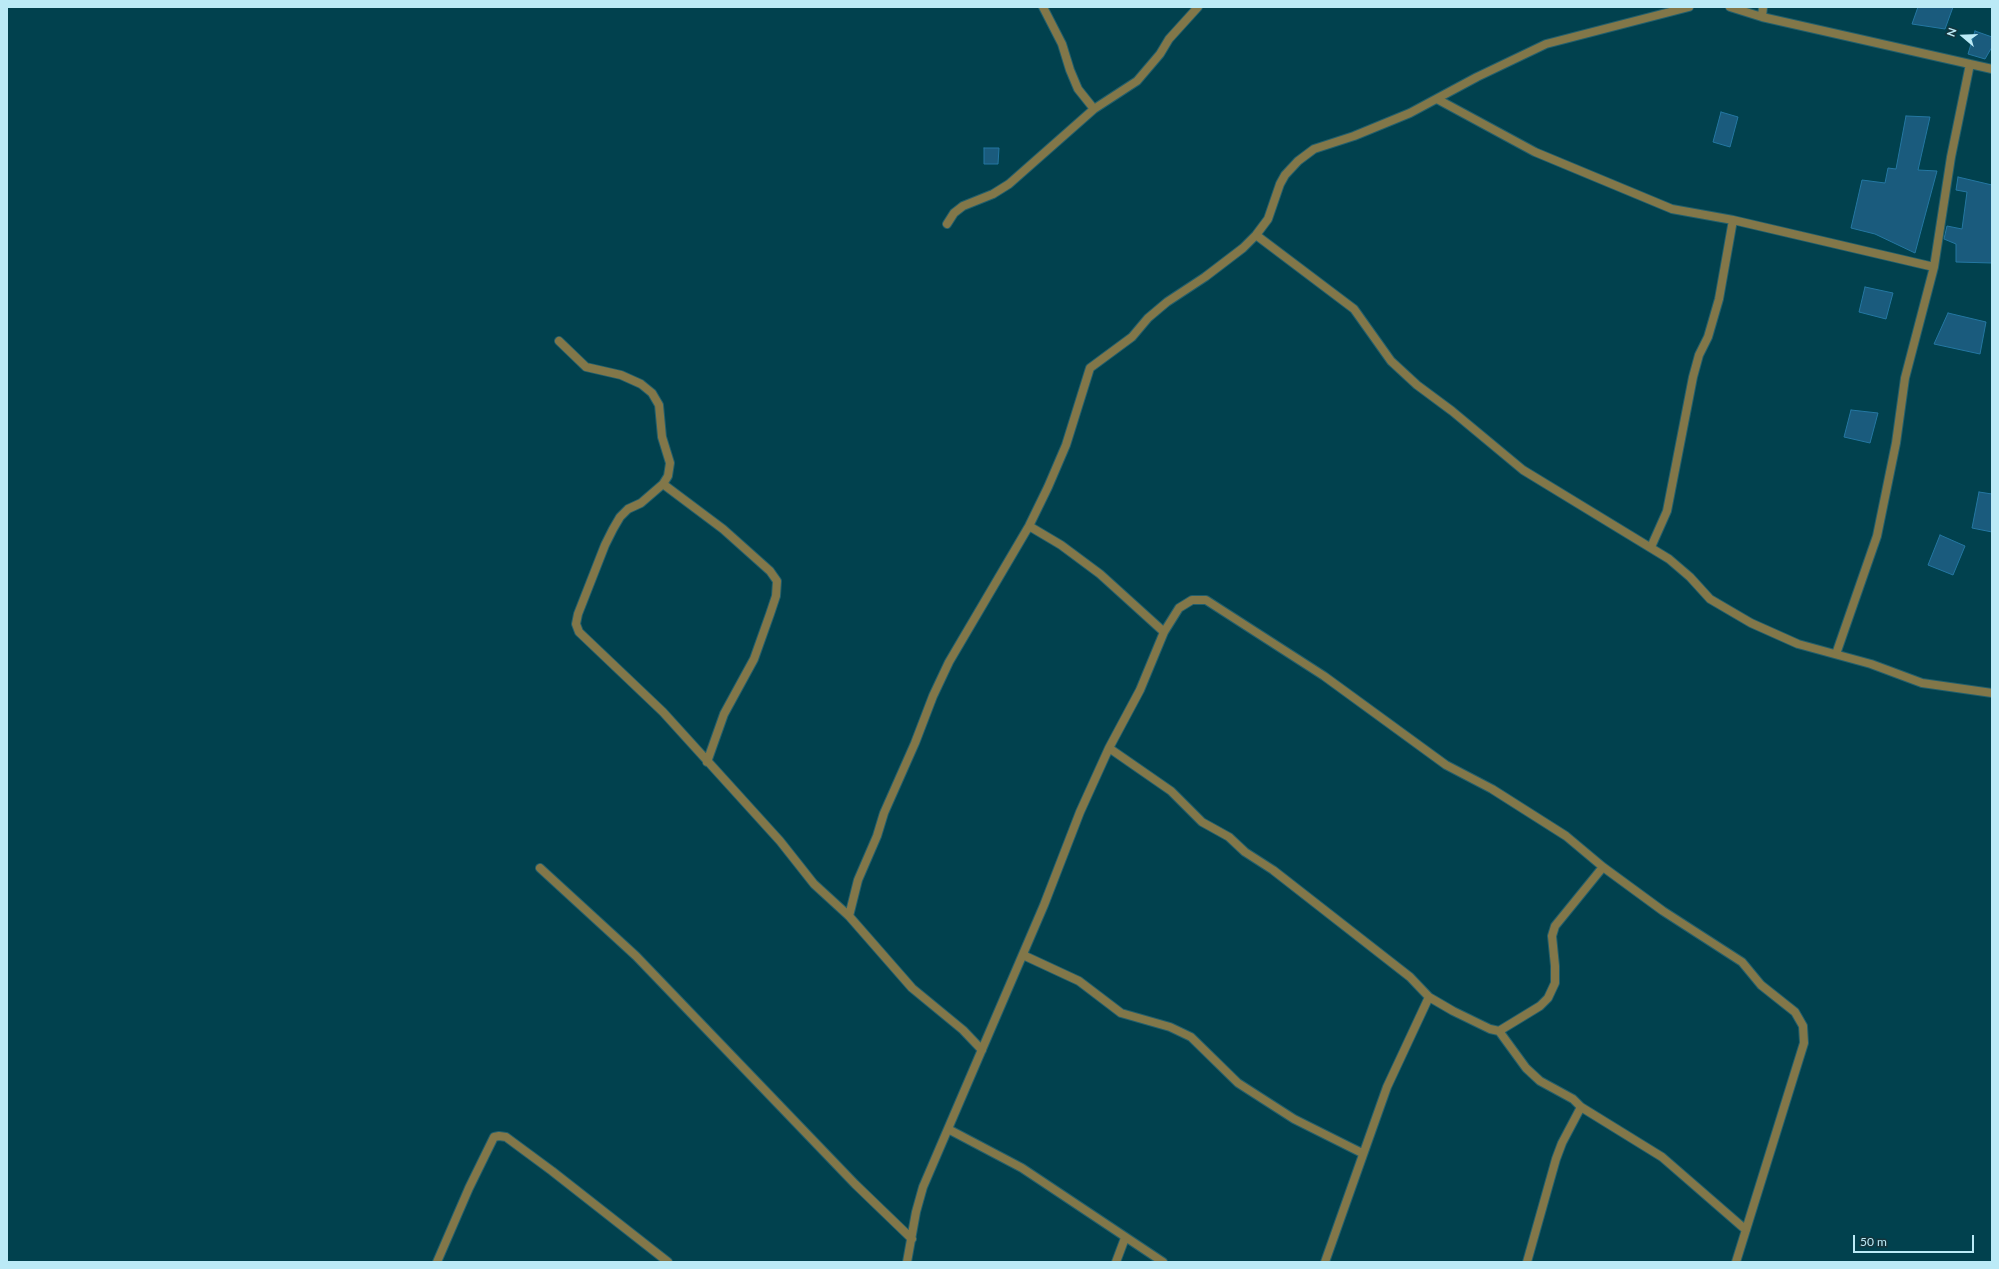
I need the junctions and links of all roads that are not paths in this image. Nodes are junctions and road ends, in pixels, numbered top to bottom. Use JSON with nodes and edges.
{"nodes":[{"id":1,"x":1043,"y":7,"type":"edge"},
{"id":2,"x":1198,"y":7,"type":"edge"},
{"id":3,"x":1689,"y":7,"type":"edge"},
{"id":4,"x":1730,"y":7,"type":"edge"},
{"id":5,"x":1763,"y":7,"type":"edge"},
{"id":6,"x":1762,"y":17,"type":"junction"},
{"id":7,"x":1970,"y":64,"type":"junction"},
{"id":8,"x":1992,"y":69,"type":"edge"},
{"id":9,"x":1437,"y":99,"type":"junction"},
{"id":10,"x":1094,"y":108,"type":"junction"},
{"id":11,"x":1733,"y":220,"type":"junction"},
{"id":12,"x":947,"y":224,"type":"dead end"},
{"id":13,"x":1256,"y":235,"type":"junction"},
{"id":14,"x":1934,"y":267,"type":"junction"},
{"id":15,"x":559,"y":341,"type":"dead end"},
{"id":16,"x":663,"y":484,"type":"junction"},
{"id":17,"x":1029,"y":526,"type":"junction"},
{"id":18,"x":1651,"y":547,"type":"junction"},
{"id":19,"x":1164,"y":632,"type":"junction"},
{"id":20,"x":1836,"y":654,"type":"junction"},
{"id":21,"x":1992,"y":693,"type":"edge"},
{"id":22,"x":1108,"y":748,"type":"junction"},
{"id":23,"x":707,"y":762,"type":"junction"},
{"id":24,"x":1603,"y":867,"type":"junction"},
{"id":25,"x":540,"y":868,"type":"dead end"},
{"id":26,"x":849,"y":916,"type":"junction"},
{"id":27,"x":1023,"y":955,"type":"junction"},
{"id":28,"x":1429,"y":997,"type":"junction"},
{"id":29,"x":1499,"y":1031,"type":"junction"},
{"id":30,"x":982,"y":1050,"type":"junction"},
{"id":31,"x":1581,"y":1107,"type":"junction"},
{"id":32,"x":948,"y":1129,"type":"junction"},
{"id":33,"x":1362,"y":1153,"type":"junction"},
{"id":34,"x":1746,"y":1230,"type":"junction"},
{"id":35,"x":1125,"y":1238,"type":"junction"},
{"id":36,"x":912,"y":1239,"type":"junction"},
{"id":37,"x":437,"y":1262,"type":"edge"},
{"id":38,"x":668,"y":1262,"type":"edge"},
{"id":39,"x":907,"y":1262,"type":"edge"},
{"id":40,"x":1116,"y":1262,"type":"edge"},
{"id":41,"x":1163,"y":1262,"type":"edge"},
{"id":42,"x":1325,"y":1262,"type":"edge"},
{"id":43,"x":1527,"y":1262,"type":"edge"},
{"id":44,"x":1736,"y":1262,"type":"edge"}],
"edges":[{"from":1,"to":10,"type":"street"},
{"from":2,"to":10,"type":"street"},
{"from":3,"to":9,"type":"street"},
{"from":4,"to":6,"type":"street"},
{"from":5,"to":6,"type":"street"},
{"from":6,"to":7,"type":"street"},
{"from":7,"to":8,"type":"street"},
{"from":7,"to":14,"type":"street"},
{"from":9,"to":11,"type":"street"},
{"from":9,"to":13,"type":"street"},
{"from":10,"to":12,"type":"street"},
{"from":11,"to":14,"type":"street"},
{"from":11,"to":18,"type":"street"},
{"from":13,"to":17,"type":"street"},
{"from":13,"to":18,"type":"street"},
{"from":14,"to":20,"type":"street"},
{"from":15,"to":16,"type":"street"},
{"from":16,"to":23,"type":"street"},
{"from":16,"to":23,"type":"street"},
{"from":17,"to":19,"type":"street"},
{"from":17,"to":26,"type":"street"},
{"from":18,"to":20,"type":"street"},
{"from":19,"to":22,"type":"street"},
{"from":19,"to":24,"type":"street"},
{"from":20,"to":21,"type":"street"},
{"from":22,"to":27,"type":"street"},
{"from":22,"to":28,"type":"street"},
{"from":23,"to":26,"type":"street"},
{"from":24,"to":29,"type":"street"},
{"from":24,"to":34,"type":"street"},
{"from":25,"to":36,"type":"street"},
{"from":26,"to":30,"type":"street"},
{"from":27,"to":30,"type":"street"},
{"from":27,"to":33,"type":"street"},
{"from":28,"to":29,"type":"street"},
{"from":28,"to":33,"type":"street"},
{"from":29,"to":31,"type":"street"},
{"from":30,"to":32,"type":"street"},
{"from":31,"to":34,"type":"street"},
{"from":31,"to":43,"type":"street"},
{"from":32,"to":35,"type":"street"},
{"from":32,"to":36,"type":"street"},
{"from":33,"to":42,"type":"street"},
{"from":34,"to":44,"type":"street"},
{"from":35,"to":40,"type":"street"},
{"from":35,"to":41,"type":"street"},
{"from":36,"to":39,"type":"street"},
{"from":37,"to":38,"type":"street"}]}
